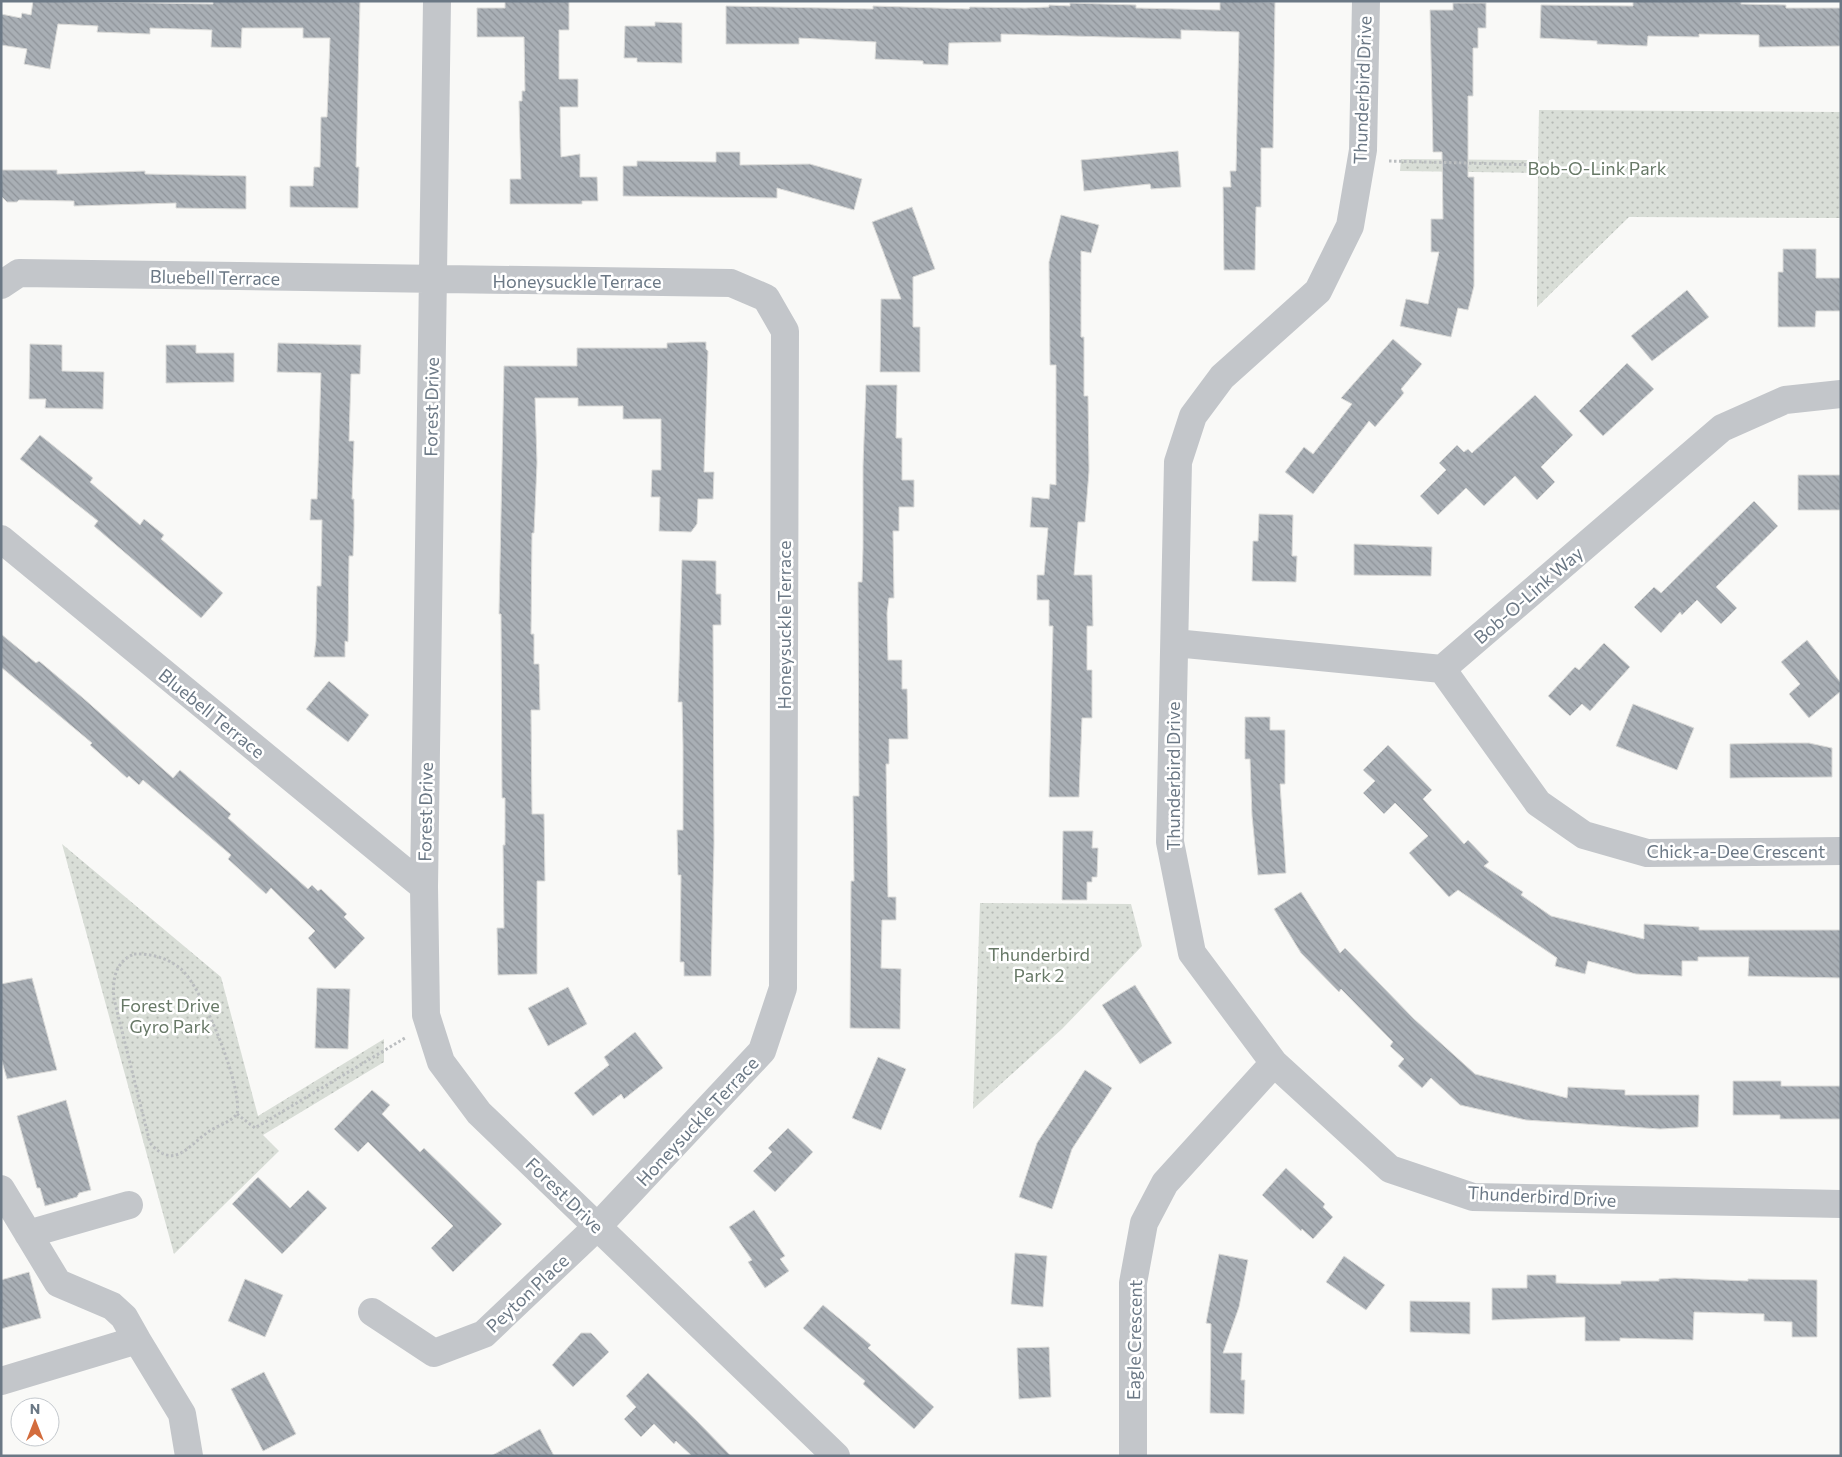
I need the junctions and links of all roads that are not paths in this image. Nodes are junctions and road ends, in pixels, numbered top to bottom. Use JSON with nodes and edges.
{"nodes":[{"id":1,"x":436,"y":1,"type":"edge"},
{"id":2,"x":1366,"y":1,"type":"edge"},
{"id":3,"x":433,"y":280,"type":"junction"},
{"id":4,"x":1,"y":285,"type":"edge"},
{"id":5,"x":1841,"y":394,"type":"edge"},
{"id":6,"x":1,"y":538,"type":"edge"},
{"id":7,"x":1174,"y":643,"type":"junction"},
{"id":8,"x":1442,"y":669,"type":"junction"},
{"id":9,"x":1841,"y":851,"type":"edge"},
{"id":10,"x":424,"y":887,"type":"junction"},
{"id":11,"x":1274,"y":1063,"type":"junction"},
{"id":12,"x":1,"y":1189,"type":"edge"},
{"id":13,"x":1841,"y":1204,"type":"edge"},
{"id":14,"x":129,"y":1205,"type":"dead end"},
{"id":15,"x":598,"y":1226,"type":"junction"},
{"id":16,"x":28,"y":1234,"type":"junction"},
{"id":17,"x":372,"y":1312,"type":"dead end"},
{"id":18,"x":137,"y":1340,"type":"junction"},
{"id":19,"x":1,"y":1381,"type":"edge"},
{"id":20,"x":188,"y":1456,"type":"edge"},
{"id":21,"x":836,"y":1456,"type":"edge"},
{"id":22,"x":1133,"y":1456,"type":"edge"}],
"edges":[{"from":1,"to":3,"type":"street","name":"Forest Drive"},
{"from":2,"to":7,"type":"street","name":"Thunderbird Drive"},
{"from":3,"to":4,"type":"street","name":"Bluebell Terrace"},
{"from":3,"to":10,"type":"street","name":"Forest Drive"},
{"from":3,"to":15,"type":"street","name":"Honeysuckle Terrace"},
{"from":5,"to":8,"type":"street","name":"Bob-O-Link Way"},
{"from":6,"to":10,"type":"street","name":"Bluebell Terrace"},
{"from":7,"to":8,"type":"street"},
{"from":7,"to":11,"type":"street","name":"Thunderbird Drive"},
{"from":8,"to":9,"type":"street","name":"Chick-a-Dee Crescent"},
{"from":10,"to":15,"type":"street","name":"Forest Drive"},
{"from":11,"to":13,"type":"street","name":"Thunderbird Drive"},
{"from":11,"to":22,"type":"street","name":"Eagle Crescent"},
{"from":12,"to":16,"type":"street"},
{"from":14,"to":16,"type":"street"},
{"from":15,"to":17,"type":"street","name":"Peyton Place"},
{"from":15,"to":21,"type":"street","name":"Forest Drive"},
{"from":16,"to":18,"type":"street"},
{"from":18,"to":19,"type":"street"},
{"from":18,"to":20,"type":"street"}]}
